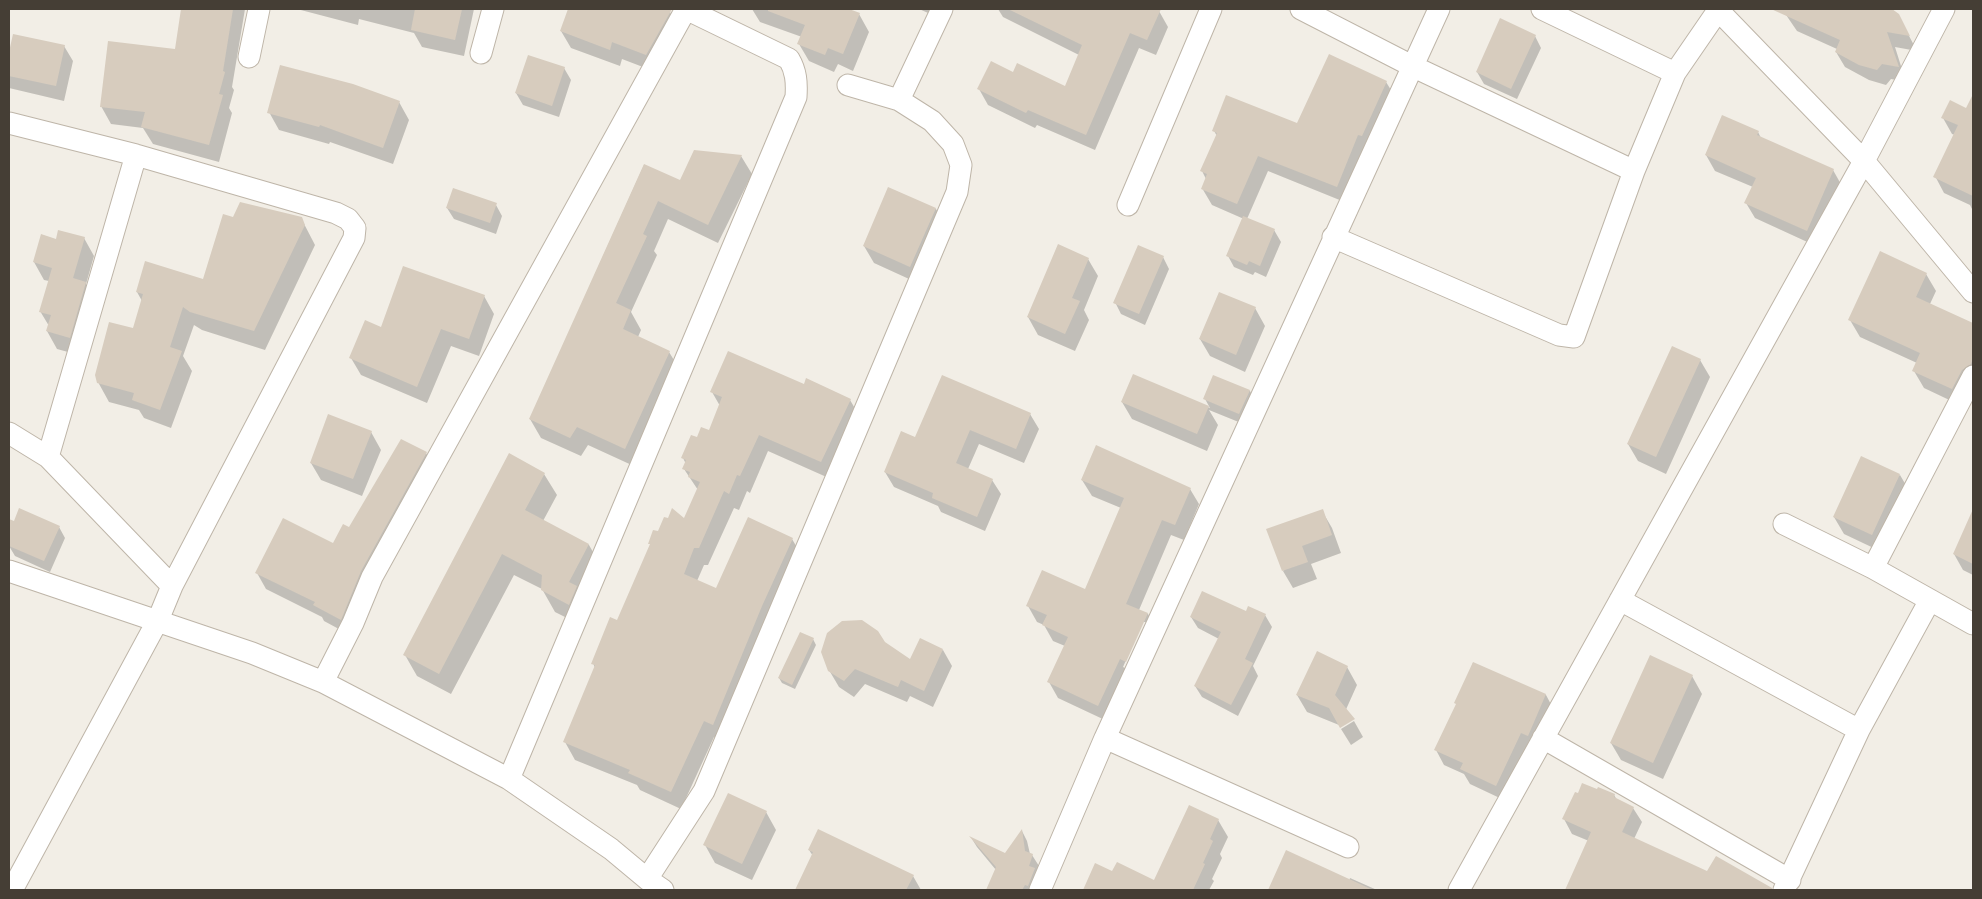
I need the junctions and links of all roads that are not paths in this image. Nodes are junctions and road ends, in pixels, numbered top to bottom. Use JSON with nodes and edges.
{"nodes":[{"id":1,"x":259,"y":9,"type":"edge"},
{"id":2,"x":493,"y":9,"type":"edge"},
{"id":3,"x":686,"y":9,"type":"edge"},
{"id":4,"x":942,"y":9,"type":"edge"},
{"id":5,"x":1211,"y":9,"type":"edge"},
{"id":6,"x":1301,"y":9,"type":"edge"},
{"id":7,"x":1439,"y":9,"type":"edge"},
{"id":8,"x":1542,"y":9,"type":"edge"},
{"id":9,"x":1718,"y":9,"type":"edge"},
{"id":10,"x":1944,"y":9,"type":"edge"},
{"id":11,"x":481,"y":53,"type":"dead end"},
{"id":12,"x":249,"y":57,"type":"dead end"},
{"id":13,"x":1412,"y":66,"type":"junction"},
{"id":14,"x":1675,"y":73,"type":"junction"},
{"id":15,"x":848,"y":85,"type":"dead end"},
{"id":16,"x":899,"y":100,"type":"junction"},
{"id":17,"x":9,"y":123,"type":"edge"},
{"id":18,"x":136,"y":155,"type":"junction"},
{"id":19,"x":1864,"y":161,"type":"junction"},
{"id":20,"x":1634,"y":171,"type":"junction"},
{"id":21,"x":1128,"y":205,"type":"dead end"},
{"id":22,"x":1333,"y":237,"type":"junction"},
{"id":23,"x":1973,"y":292,"type":"edge"},
{"id":24,"x":1973,"y":376,"type":"edge"},
{"id":25,"x":9,"y":433,"type":"edge"},
{"id":26,"x":48,"y":457,"type":"junction"},
{"id":27,"x":1784,"y":524,"type":"dead end"},
{"id":28,"x":1872,"y":568,"type":"junction"},
{"id":29,"x":9,"y":571,"type":"edge"},
{"id":30,"x":172,"y":586,"type":"junction"},
{"id":31,"x":1620,"y":600,"type":"junction"},
{"id":32,"x":1930,"y":600,"type":"junction"},
{"id":33,"x":158,"y":620,"type":"junction"},
{"id":34,"x":1973,"y":624,"type":"edge"},
{"id":35,"x":322,"y":682,"type":"junction"},
{"id":36,"x":1859,"y":730,"type":"junction"},
{"id":37,"x":1105,"y":738,"type":"junction"},
{"id":38,"x":1543,"y":738,"type":"junction"},
{"id":39,"x":509,"y":779,"type":"junction"},
{"id":40,"x":1348,"y":847,"type":"dead end"},
{"id":41,"x":655,"y":885,"type":"edge"},
{"id":42,"x":1787,"y":885,"type":"edge"},
{"id":43,"x":12,"y":890,"type":"edge"},
{"id":44,"x":1040,"y":890,"type":"edge"},
{"id":45,"x":1459,"y":890,"type":"edge"}],
"edges":[{"from":1,"to":12,"type":"street"},
{"from":2,"to":11,"type":"street"},
{"from":3,"to":35,"type":"street"},
{"from":3,"to":39,"type":"street"},
{"from":4,"to":16,"type":"street"},
{"from":5,"to":21,"type":"street"},
{"from":6,"to":13,"type":"street"},
{"from":7,"to":13,"type":"street"},
{"from":8,"to":14,"type":"street"},
{"from":9,"to":14,"type":"street"},
{"from":9,"to":19,"type":"street"},
{"from":10,"to":19,"type":"street"},
{"from":13,"to":20,"type":"street"},
{"from":13,"to":22,"type":"street"},
{"from":14,"to":20,"type":"street"},
{"from":15,"to":16,"type":"street"},
{"from":16,"to":41,"type":"street"},
{"from":17,"to":18,"type":"street"},
{"from":18,"to":26,"type":"street"},
{"from":18,"to":30,"type":"street"},
{"from":19,"to":23,"type":"street"},
{"from":19,"to":31,"type":"street"},
{"from":20,"to":22,"type":"street"},
{"from":22,"to":37,"type":"street"},
{"from":24,"to":28,"type":"street"},
{"from":25,"to":26,"type":"street"},
{"from":26,"to":30,"type":"street"},
{"from":27,"to":28,"type":"street"},
{"from":28,"to":32,"type":"street"},
{"from":29,"to":33,"type":"street"},
{"from":30,"to":33,"type":"street"},
{"from":31,"to":36,"type":"street"},
{"from":31,"to":38,"type":"street"},
{"from":32,"to":34,"type":"street"},
{"from":32,"to":36,"type":"street"},
{"from":33,"to":35,"type":"street"},
{"from":33,"to":43,"type":"street"},
{"from":35,"to":39,"type":"street"},
{"from":36,"to":42,"type":"street"},
{"from":37,"to":40,"type":"street"},
{"from":37,"to":44,"type":"street"},
{"from":38,"to":42,"type":"street"},
{"from":38,"to":45,"type":"street"},
{"from":39,"to":41,"type":"street"}]}
